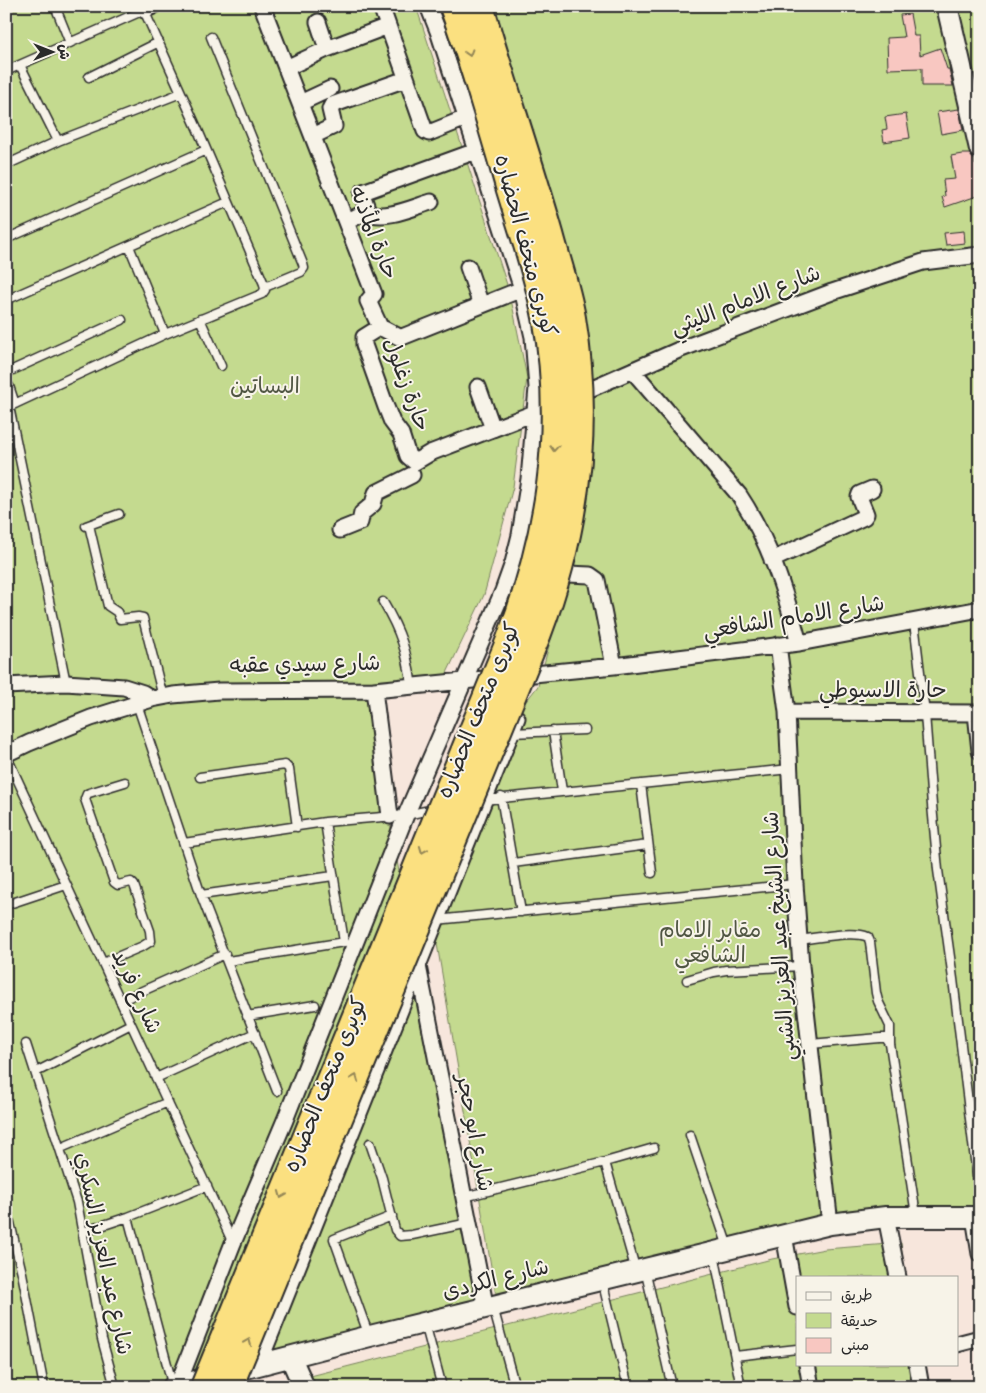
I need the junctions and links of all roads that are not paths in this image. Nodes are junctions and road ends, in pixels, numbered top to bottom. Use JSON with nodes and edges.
{"nodes":[{"id":1,"x":55,"y":6,"type":"edge"},
{"id":2,"x":262,"y":6,"type":"edge"},
{"id":3,"x":381,"y":6,"type":"edge"},
{"id":4,"x":428,"y":6,"type":"edge"},
{"id":5,"x":453,"y":6,"type":"edge"},
{"id":6,"x":480,"y":6,"type":"edge"},
{"id":7,"x":484,"y":6,"type":"edge"},
{"id":8,"x":947,"y":6,"type":"edge"},
{"id":9,"x":146,"y":7,"type":"edge"},
{"id":10,"x":318,"y":22,"type":"dead end"},
{"id":11,"x":388,"y":26,"type":"junction"},
{"id":12,"x":211,"y":37,"type":"dead end"},
{"id":13,"x":159,"y":42,"type":"junction"},
{"id":14,"x":70,"y":43,"type":"junction"},
{"id":15,"x":327,"y":50,"type":"junction"},
{"id":16,"x":20,"y":65,"type":"junction"},
{"id":17,"x":286,"y":68,"type":"junction"},
{"id":18,"x":6,"y":71,"type":"edge"},
{"id":19,"x":88,"y":77,"type":"dead end"},
{"id":20,"x":406,"y":79,"type":"junction"},
{"id":21,"x":330,"y":89,"type":"dead end"},
{"id":22,"x":182,"y":93,"type":"junction"},
{"id":23,"x":300,"y":104,"type":"junction"},
{"id":24,"x":466,"y":118,"type":"junction"},
{"id":25,"x":313,"y":136,"type":"junction"},
{"id":26,"x":58,"y":141,"type":"junction"},
{"id":27,"x":980,"y":149,"type":"edge"},
{"id":28,"x":206,"y":150,"type":"junction"},
{"id":29,"x":476,"y":151,"type":"junction"},
{"id":30,"x":6,"y":165,"type":"edge"},
{"id":31,"x":228,"y":202,"type":"junction"},
{"id":32,"x":431,"y":202,"type":"dead end"},
{"id":33,"x":367,"y":212,"type":"junction"},
{"id":34,"x":346,"y":222,"type":"junction"},
{"id":35,"x":6,"y":239,"type":"edge"},
{"id":36,"x":129,"y":246,"type":"junction"},
{"id":37,"x":980,"y":255,"type":"edge"},
{"id":38,"x":468,"y":267,"type":"dead end"},
{"id":39,"x":265,"y":287,"type":"junction"},
{"id":40,"x":522,"y":289,"type":"junction"},
{"id":41,"x":6,"y":300,"type":"edge"},
{"id":42,"x":481,"y":305,"type":"junction"},
{"id":43,"x":122,"y":320,"type":"dead end"},
{"id":44,"x":200,"y":320,"type":"junction"},
{"id":45,"x":380,"y":327,"type":"junction"},
{"id":46,"x":165,"y":334,"type":"junction"},
{"id":47,"x":221,"y":366,"type":"dead end"},
{"id":48,"x":633,"y":371,"type":"junction"},
{"id":49,"x":6,"y":373,"type":"edge"},
{"id":50,"x":6,"y":384,"type":"edge"},
{"id":51,"x":478,"y":387,"type":"dead end"},
{"id":52,"x":585,"y":392,"type":"junction"},
{"id":53,"x":10,"y":406,"type":"edge"},
{"id":54,"x":534,"y":413,"type":"junction"},
{"id":55,"x":493,"y":429,"type":"junction"},
{"id":56,"x":414,"y":474,"type":"junction"},
{"id":57,"x":872,"y":489,"type":"dead end"},
{"id":58,"x":119,"y":514,"type":"dead end"},
{"id":59,"x":340,"y":530,"type":"dead end"},
{"id":60,"x":772,"y":560,"type":"junction"},
{"id":61,"x":568,"y":574,"type":"junction"},
{"id":62,"x":383,"y":602,"type":"dead end"},
{"id":63,"x":980,"y":609,"type":"edge"},
{"id":64,"x":914,"y":622,"type":"junction"},
{"id":65,"x":799,"y":643,"type":"junction"},
{"id":66,"x":778,"y":645,"type":"junction"},
{"id":67,"x":614,"y":666,"type":"junction"},
{"id":68,"x":534,"y":675,"type":"junction"},
{"id":69,"x":465,"y":681,"type":"junction"},
{"id":70,"x":66,"y":683,"type":"junction"},
{"id":71,"x":6,"y":686,"type":"edge"},
{"id":72,"x":412,"y":687,"type":"junction"},
{"id":73,"x":374,"y":690,"type":"junction"},
{"id":74,"x":157,"y":698,"type":"junction"},
{"id":75,"x":136,"y":704,"type":"junction"},
{"id":76,"x":787,"y":712,"type":"junction"},
{"id":77,"x":978,"y":713,"type":"edge"},
{"id":78,"x":926,"y":714,"type":"junction"},
{"id":79,"x":585,"y":730,"type":"dead end"},
{"id":80,"x":553,"y":731,"type":"junction"},
{"id":81,"x":511,"y":733,"type":"junction"},
{"id":82,"x":980,"y":751,"type":"edge"},
{"id":83,"x":6,"y":755,"type":"edge"},
{"id":84,"x":790,"y":769,"type":"junction"},
{"id":85,"x":200,"y":777,"type":"dead end"},
{"id":86,"x":125,"y":782,"type":"dead end"},
{"id":87,"x":641,"y":784,"type":"junction"},
{"id":88,"x":562,"y":791,"type":"junction"},
{"id":89,"x":501,"y":797,"type":"junction"},
{"id":90,"x":485,"y":800,"type":"junction"},
{"id":91,"x":458,"y":805,"type":"dead end"},
{"id":92,"x":450,"y":806,"type":"dead end"},
{"id":93,"x":406,"y":815,"type":"junction"},
{"id":94,"x":390,"y":816,"type":"junction"},
{"id":95,"x":325,"y":822,"type":"junction"},
{"id":96,"x":297,"y":827,"type":"junction"},
{"id":97,"x":184,"y":843,"type":"junction"},
{"id":98,"x":648,"y":845,"type":"junction"},
{"id":99,"x":512,"y":863,"type":"junction"},
{"id":100,"x":652,"y":873,"type":"dead end"},
{"id":101,"x":334,"y":876,"type":"junction"},
{"id":102,"x":795,"y":884,"type":"junction"},
{"id":103,"x":66,"y":885,"type":"junction"},
{"id":104,"x":201,"y":895,"type":"junction"},
{"id":105,"x":6,"y":905,"type":"edge"},
{"id":106,"x":521,"y":912,"type":"junction"},
{"id":107,"x":436,"y":920,"type":"junction"},
{"id":108,"x":799,"y":940,"type":"junction"},
{"id":109,"x":226,"y":958,"type":"junction"},
{"id":110,"x":103,"y":963,"type":"junction"},
{"id":111,"x":418,"y":966,"type":"junction"},
{"id":112,"x":801,"y":966,"type":"junction"},
{"id":113,"x":687,"y":980,"type":"dead end"},
{"id":114,"x":120,"y":1001,"type":"junction"},
{"id":115,"x":315,"y":1005,"type":"dead end"},
{"id":116,"x":247,"y":1016,"type":"junction"},
{"id":117,"x":131,"y":1024,"type":"junction"},
{"id":118,"x":255,"y":1033,"type":"junction"},
{"id":119,"x":26,"y":1044,"type":"dead end"},
{"id":120,"x":810,"y":1044,"type":"junction"},
{"id":121,"x":890,"y":1044,"type":"junction"},
{"id":122,"x":36,"y":1072,"type":"junction"},
{"id":123,"x":156,"y":1078,"type":"junction"},
{"id":124,"x":277,"y":1091,"type":"dead end"},
{"id":125,"x":168,"y":1102,"type":"junction"},
{"id":126,"x":288,"y":1114,"type":"junction"},
{"id":127,"x":359,"y":1114,"type":"junction"},
{"id":128,"x":353,"y":1129,"type":"junction"},
{"id":129,"x":690,"y":1135,"type":"dead end"},
{"id":130,"x":370,"y":1143,"type":"dead end"},
{"id":131,"x":61,"y":1148,"type":"junction"},
{"id":132,"x":654,"y":1148,"type":"dead end"},
{"id":133,"x":605,"y":1162,"type":"junction"},
{"id":134,"x":207,"y":1186,"type":"junction"},
{"id":135,"x":464,"y":1197,"type":"junction"},
{"id":136,"x":6,"y":1206,"type":"edge"},
{"id":137,"x":978,"y":1212,"type":"edge"},
{"id":138,"x":392,"y":1216,"type":"junction"},
{"id":139,"x":128,"y":1217,"type":"junction"},
{"id":140,"x":886,"y":1217,"type":"junction"},
{"id":141,"x":916,"y":1217,"type":"junction"},
{"id":142,"x":469,"y":1223,"type":"junction"},
{"id":143,"x":830,"y":1224,"type":"junction"},
{"id":144,"x":83,"y":1232,"type":"junction"},
{"id":145,"x":784,"y":1234,"type":"junction"},
{"id":146,"x":233,"y":1243,"type":"junction"},
{"id":147,"x":721,"y":1251,"type":"junction"},
{"id":148,"x":980,"y":1254,"type":"edge"},
{"id":149,"x":640,"y":1270,"type":"junction"},
{"id":150,"x":898,"y":1276,"type":"edge"},
{"id":151,"x":602,"y":1280,"type":"junction"},
{"id":152,"x":796,"y":1301,"type":"edge"},
{"id":153,"x":490,"y":1308,"type":"junction"},
{"id":154,"x":425,"y":1323,"type":"junction"},
{"id":155,"x":370,"y":1336,"type":"junction"},
{"id":156,"x":980,"y":1338,"type":"edge"},
{"id":157,"x":958,"y":1344,"type":"edge"},
{"id":158,"x":796,"y":1349,"type":"edge"},
{"id":159,"x":734,"y":1356,"type":"junction"},
{"id":160,"x":291,"y":1358,"type":"junction"},
{"id":161,"x":258,"y":1366,"type":"junction"},
{"id":162,"x":807,"y":1366,"type":"edge"},
{"id":163,"x":917,"y":1366,"type":"edge"},
{"id":164,"x":175,"y":1386,"type":"edge"},
{"id":165,"x":44,"y":1387,"type":"edge"},
{"id":166,"x":114,"y":1387,"type":"edge"},
{"id":167,"x":204,"y":1387,"type":"edge"},
{"id":168,"x":230,"y":1387,"type":"edge"},
{"id":169,"x":304,"y":1387,"type":"edge"},
{"id":170,"x":442,"y":1387,"type":"edge"},
{"id":171,"x":515,"y":1387,"type":"edge"},
{"id":172,"x":628,"y":1387,"type":"edge"},
{"id":173,"x":672,"y":1387,"type":"edge"},
{"id":174,"x":741,"y":1387,"type":"edge"},
{"id":175,"x":811,"y":1387,"type":"edge"},
{"id":176,"x":921,"y":1387,"type":"edge"}],
"edges":[{"from":1,"to":14,"type":"lane"},
{"from":2,"to":17,"type":"street","name":"حارة المأذنه"},
{"from":3,"to":11,"type":"street"},
{"from":4,"to":24,"type":"street"},
{"from":5,"to":167,"type":"highway","name":"كوبرى متحف الحضاره","one_way":true,"bridge":true},
{"from":168,"to":6,"type":"highway","name":"كوبرى متحف الحضاره","one_way":true,"bridge":true},
{"from":7,"to":52,"type":"street"},
{"from":8,"to":27,"type":"street"},
{"from":9,"to":13,"type":"lane"},
{"from":9,"to":14,"type":"lane"},
{"from":10,"to":15,"type":"street"},
{"from":11,"to":15,"type":"street"},
{"from":11,"to":20,"type":"street"},
{"from":12,"to":39,"type":"lane"},
{"from":13,"to":19,"type":"lane"},
{"from":13,"to":22,"type":"lane"},
{"from":14,"to":16,"type":"lane"},
{"from":15,"to":17,"type":"street"},
{"from":16,"to":18,"type":"lane"},
{"from":16,"to":26,"type":"lane"},
{"from":17,"to":23,"type":"street","name":"حارة المأذنه"},
{"from":20,"to":24,"type":"street"},
{"from":20,"to":25,"type":"street"},
{"from":21,"to":23,"type":"street"},
{"from":22,"to":26,"type":"lane"},
{"from":22,"to":28,"type":"lane"},
{"from":23,"to":25,"type":"street","name":"حارة المأذنه"},
{"from":24,"to":29,"type":"street"},
{"from":25,"to":34,"type":"street","name":"حارة المأذنه"},
{"from":26,"to":30,"type":"lane"},
{"from":28,"to":31,"type":"lane"},
{"from":28,"to":35,"type":"lane"},
{"from":29,"to":33,"type":"street"},
{"from":29,"to":40,"type":"street"},
{"from":31,"to":36,"type":"lane"},
{"from":31,"to":39,"type":"lane"},
{"from":32,"to":33,"type":"street"},
{"from":33,"to":34,"type":"street"},
{"from":34,"to":45,"type":"street","name":"حارة المأذنه"},
{"from":36,"to":41,"type":"lane"},
{"from":36,"to":46,"type":"lane"},
{"from":37,"to":48,"type":"street","name":"شارع الامام الليثي"},
{"from":38,"to":42,"type":"street"},
{"from":39,"to":44,"type":"lane"},
{"from":40,"to":42,"type":"street"},
{"from":40,"to":54,"type":"street"},
{"from":42,"to":45,"type":"street"},
{"from":43,"to":49,"type":"lane"},
{"from":44,"to":46,"type":"lane"},
{"from":44,"to":47,"type":"lane"},
{"from":45,"to":56,"type":"street","name":"حارة زغلول"},
{"from":46,"to":53,"type":"lane"},
{"from":48,"to":52,"type":"street","name":"شارع الامام الليثي"},
{"from":48,"to":60,"type":"street"},
{"from":50,"to":53,"type":"lane"},
{"from":51,"to":55,"type":"street"},
{"from":52,"to":54,"type":"street","name":"شارع الامام الليثي"},
{"from":52,"to":61,"type":"street"},
{"from":53,"to":70,"type":"lane"},
{"from":54,"to":55,"type":"street","name":"حارة زغلول"},
{"from":54,"to":69,"type":"street"},
{"from":55,"to":56,"type":"street","name":"حارة زغلول"},
{"from":56,"to":59,"type":"street","name":"حارة زغلول"},
{"from":57,"to":60,"type":"street"},
{"from":58,"to":74,"type":"lane"},
{"from":60,"to":65,"type":"street"},
{"from":61,"to":67,"type":"street"},
{"from":61,"to":68,"type":"street"},
{"from":62,"to":72,"type":"lane"},
{"from":63,"to":64,"type":"street","name":"شارع الامام الشافعي"},
{"from":64,"to":65,"type":"street","name":"شارع الامام الشافعي"},
{"from":64,"to":78,"type":"lane"},
{"from":65,"to":66,"type":"street","name":"شارع الامام الشافعي"},
{"from":66,"to":67,"type":"street","name":"شارع الامام الشافعي"},
{"from":66,"to":76,"type":"street","name":"شارع الشيخ عبد العزيز الشبي"},
{"from":67,"to":68,"type":"street","name":"شارع سيدي عقبه"},
{"from":68,"to":69,"type":"street","name":"شارع سيدي عقبه"},
{"from":68,"to":81,"type":"street"},
{"from":69,"to":72,"type":"street","name":"شارع سيدي عقبه"},
{"from":69,"to":93,"type":"street"},
{"from":70,"to":71,"type":"street"},
{"from":70,"to":74,"type":"street"},
{"from":72,"to":73,"type":"street","name":"شارع سيدي عقبه"},
{"from":73,"to":74,"type":"street","name":"شارع سيدي عقبه"},
{"from":73,"to":94,"type":"street"},
{"from":74,"to":75,"type":"street","name":"شارع سيدي عقبه"},
{"from":75,"to":83,"type":"street","name":"شارع سيدي عقبه"},
{"from":75,"to":97,"type":"lane"},
{"from":76,"to":78,"type":"street","name":"حارة الاسيوطي"},
{"from":76,"to":84,"type":"street","name":"شارع الشيخ عبد العزيز الشبي"},
{"from":77,"to":78,"type":"street","name":"حارة الاسيوطي"},
{"from":77,"to":82,"type":"street"},
{"from":78,"to":137,"type":"lane"},
{"from":79,"to":80,"type":"lane"},
{"from":80,"to":81,"type":"lane"},
{"from":80,"to":88,"type":"lane"},
{"from":81,"to":90,"type":"street"},
{"from":83,"to":103,"type":"lane","name":"شارع فريد"},
{"from":84,"to":87,"type":"lane"},
{"from":84,"to":102,"type":"street","name":"شارع الشيخ عبد العزيز الشبي"},
{"from":85,"to":96,"type":"lane"},
{"from":86,"to":110,"type":"lane"},
{"from":87,"to":88,"type":"lane"},
{"from":87,"to":98,"type":"lane"},
{"from":88,"to":89,"type":"lane"},
{"from":89,"to":90,"type":"lane"},
{"from":89,"to":99,"type":"lane"},
{"from":90,"to":91,"type":"lane"},
{"from":90,"to":107,"type":"street"},
{"from":92,"to":93,"type":"lane"},
{"from":93,"to":94,"type":"lane"},
{"from":93,"to":126,"type":"street"},
{"from":94,"to":95,"type":"lane"},
{"from":95,"to":96,"type":"lane"},
{"from":95,"to":101,"type":"lane"},
{"from":96,"to":97,"type":"lane"},
{"from":97,"to":104,"type":"lane"},
{"from":98,"to":99,"type":"lane"},
{"from":98,"to":100,"type":"lane"},
{"from":99,"to":106,"type":"lane"},
{"from":101,"to":104,"type":"lane"},
{"from":101,"to":109,"type":"lane"},
{"from":102,"to":106,"type":"lane"},
{"from":102,"to":108,"type":"street","name":"شارع الشيخ عبد العزيز الشبي"},
{"from":103,"to":105,"type":"lane"},
{"from":103,"to":110,"type":"lane","name":"شارع فريد"},
{"from":104,"to":109,"type":"lane"},
{"from":106,"to":107,"type":"lane"},
{"from":107,"to":111,"type":"street"},
{"from":108,"to":112,"type":"street","name":"شارع الشيخ عبد العزيز الشبي"},
{"from":108,"to":121,"type":"lane"},
{"from":109,"to":114,"type":"lane"},
{"from":109,"to":116,"type":"lane"},
{"from":110,"to":114,"type":"lane","name":"شارع فريد"},
{"from":111,"to":127,"type":"street"},
{"from":111,"to":135,"type":"street","name":"شارع ابو حجر"},
{"from":112,"to":113,"type":"lane"},
{"from":112,"to":120,"type":"street","name":"شارع الشيخ عبد العزيز الشبي"},
{"from":114,"to":117,"type":"lane","name":"شارع فريد"},
{"from":115,"to":116,"type":"lane"},
{"from":116,"to":118,"type":"lane"},
{"from":117,"to":122,"type":"lane"},
{"from":117,"to":123,"type":"lane","name":"شارع فريد"},
{"from":118,"to":123,"type":"lane"},
{"from":118,"to":124,"type":"lane"},
{"from":119,"to":122,"type":"lane","name":"شارع عبد العزيز السكري"},
{"from":120,"to":121,"type":"lane"},
{"from":120,"to":143,"type":"street","name":"شارع الشيخ عبد العزيز الشبي"},
{"from":121,"to":141,"type":"lane"},
{"from":122,"to":131,"type":"lane","name":"شارع عبد العزيز السكري"},
{"from":123,"to":125,"type":"lane","name":"شارع فريد"},
{"from":125,"to":131,"type":"lane"},
{"from":125,"to":134,"type":"lane","name":"شارع فريد"},
{"from":126,"to":127,"type":"street"},
{"from":126,"to":128,"type":"street"},
{"from":126,"to":146,"type":"street"},
{"from":127,"to":128,"type":"street"},
{"from":128,"to":161,"type":"street"},
{"from":129,"to":147,"type":"lane"},
{"from":130,"to":138,"type":"lane"},
{"from":131,"to":144,"type":"lane","name":"شارع عبد العزيز السكري"},
{"from":132,"to":133,"type":"lane"},
{"from":133,"to":135,"type":"lane"},
{"from":133,"to":149,"type":"lane"},
{"from":134,"to":139,"type":"lane"},
{"from":134,"to":146,"type":"lane","name":"شارع فريد"},
{"from":135,"to":142,"type":"street","name":"شارع ابو حجر"},
{"from":136,"to":165,"type":"lane"},
{"from":137,"to":141,"type":"street","name":"شارع الكردى"},
{"from":137,"to":148,"type":"street"},
{"from":138,"to":142,"type":"lane"},
{"from":138,"to":155,"type":"lane"},
{"from":139,"to":144,"type":"lane"},
{"from":139,"to":164,"type":"lane"},
{"from":140,"to":141,"type":"street","name":"شارع الكردى"},
{"from":140,"to":143,"type":"street","name":"شارع الكردى"},
{"from":140,"to":150,"type":"street"},
{"from":142,"to":153,"type":"street","name":"شارع ابو حجر"},
{"from":143,"to":145,"type":"street","name":"شارع الكردى"},
{"from":144,"to":166,"type":"lane","name":"شارع عبد العزيز السكري"},
{"from":145,"to":147,"type":"street","name":"شارع الكردى"},
{"from":145,"to":152,"type":"street"},
{"from":146,"to":164,"type":"street"},
{"from":147,"to":149,"type":"street","name":"شارع الكردى"},
{"from":147,"to":159,"type":"lane"},
{"from":149,"to":151,"type":"street","name":"شارع الكردى"},
{"from":149,"to":173,"type":"lane"},
{"from":151,"to":153,"type":"street","name":"شارع الكردى"},
{"from":151,"to":172,"type":"lane"},
{"from":153,"to":154,"type":"street","name":"شارع الكردى"},
{"from":153,"to":171,"type":"lane"},
{"from":154,"to":155,"type":"street","name":"شارع الكردى"},
{"from":154,"to":170,"type":"lane"},
{"from":155,"to":160,"type":"street","name":"شارع الكردى"},
{"from":156,"to":157,"type":"street"},
{"from":158,"to":159,"type":"lane"},
{"from":159,"to":174,"type":"lane"},
{"from":160,"to":161,"type":"street","name":"شارع الكردى"},
{"from":160,"to":169,"type":"street"},
{"from":161,"to":164,"type":"street","name":"شارع الكردى"},
{"from":162,"to":175,"type":"street"},
{"from":163,"to":176,"type":"street"}]}
